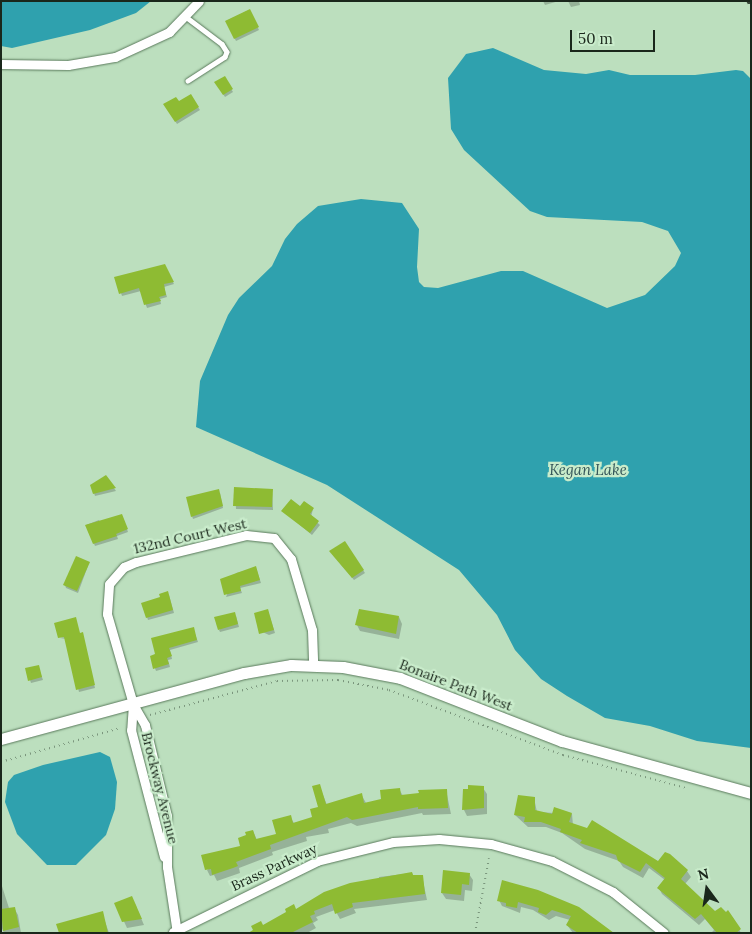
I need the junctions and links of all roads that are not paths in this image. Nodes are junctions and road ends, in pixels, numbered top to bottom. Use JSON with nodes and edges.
{"nodes":[{"id":1,"x":199,"y":1,"type":"edge"},
{"id":2,"x":185,"y":16,"type":"junction"},
{"id":3,"x":1,"y":64,"type":"edge"},
{"id":4,"x":188,"y":82,"type":"dead end"},
{"id":5,"x":313,"y":665,"type":"junction"},
{"id":6,"x":133,"y":704,"type":"junction"},
{"id":7,"x":1,"y":739,"type":"edge"},
{"id":8,"x":751,"y":793,"type":"edge"},
{"id":9,"x":167,"y":867,"type":"junction"},
{"id":10,"x":175,"y":932,"type":"edge"},
{"id":11,"x":664,"y":933,"type":"edge"}],
"edges":[{"from":1,"to":2,"type":"street"},
{"from":2,"to":3,"type":"street"},
{"from":2,"to":4,"type":"lane"},
{"from":5,"to":6,"type":"street","name":"Bonaire Path West"},
{"from":5,"to":6,"type":"street","name":"132nd Court West"},
{"from":5,"to":8,"type":"street","name":"Bonaire Path West"},
{"from":6,"to":7,"type":"street","name":"Bonaire Path West"},
{"from":6,"to":9,"type":"street","name":"Brockway Avenue"},
{"from":6,"to":9,"type":"street","name":"Brockway Avenue"},
{"from":9,"to":10,"type":"street","name":"Brockway Avenue"},
{"from":10,"to":11,"type":"street","name":"Brass Parkway"}]}
